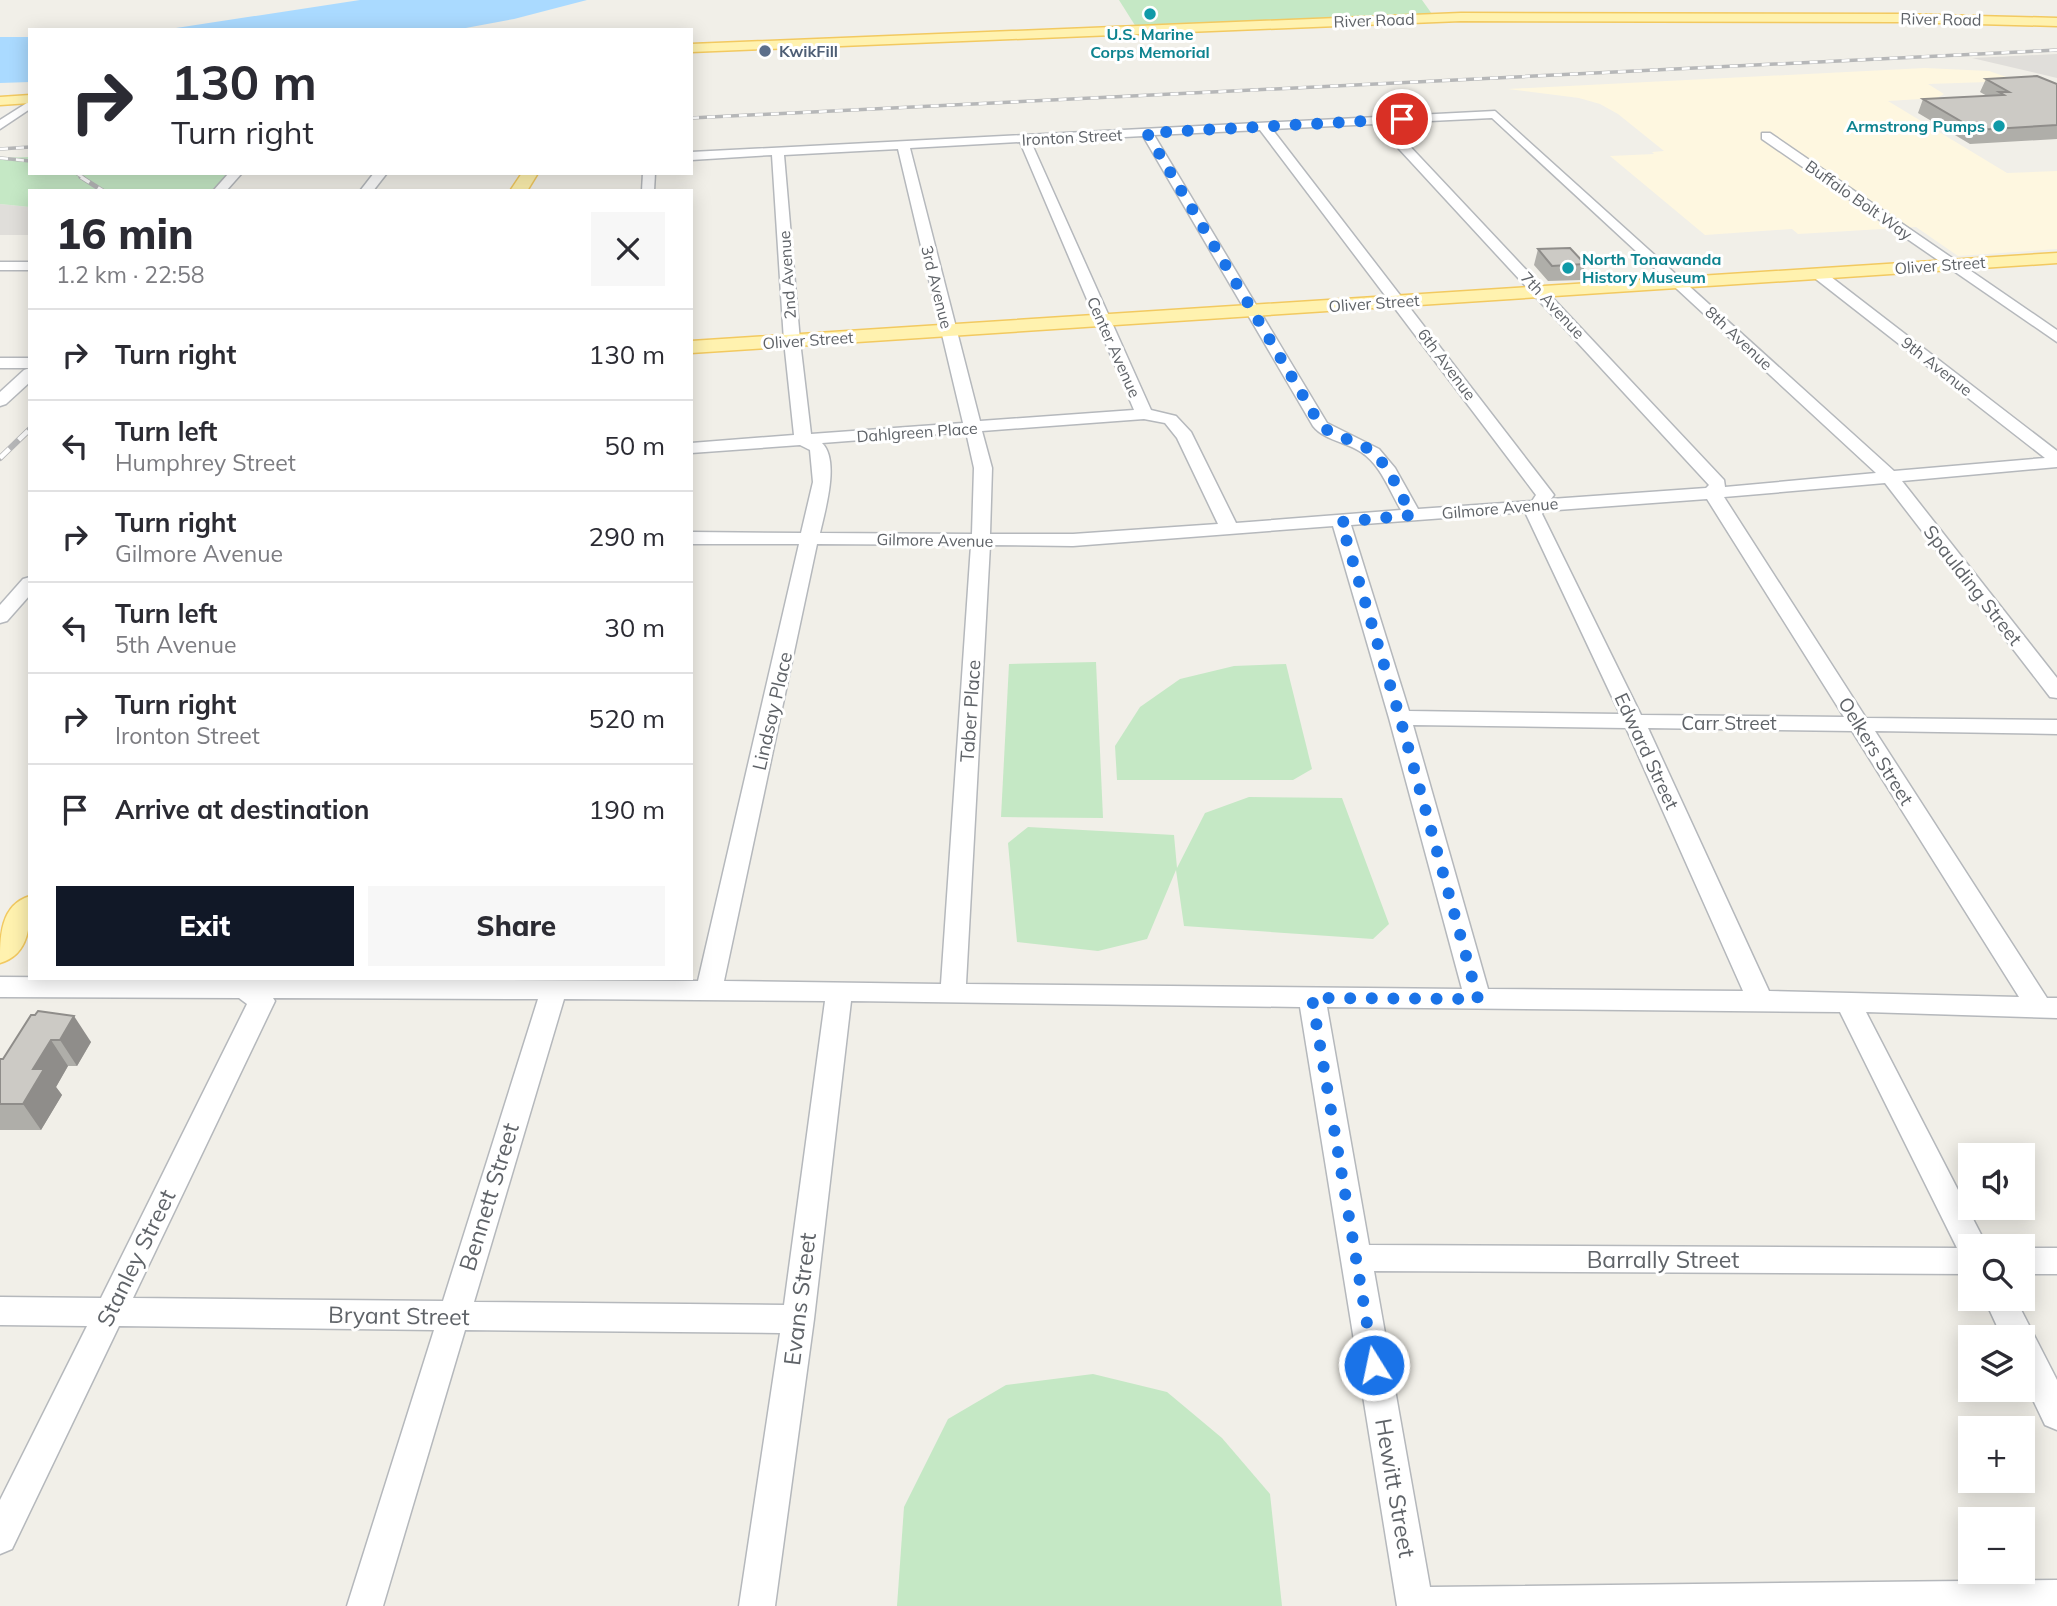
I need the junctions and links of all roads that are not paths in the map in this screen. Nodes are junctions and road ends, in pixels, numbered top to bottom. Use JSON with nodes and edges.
{"nodes":[{"id":1,"x":2057,"y":22,"type":"edge"},
{"id":2,"x":693,"y":48,"type":"edge"},
{"id":3,"x":0,"y":102,"type":"edge"},
{"id":4,"x":28,"y":102,"type":"edge"},
{"id":5,"x":28,"y":104,"type":"edge"},
{"id":6,"x":1495,"y":114,"type":"joint"},
{"id":7,"x":1379,"y":120,"type":"junction"},
{"id":8,"x":0,"y":125,"type":"edge"},
{"id":9,"x":1264,"y":127,"type":"junction"},
{"id":10,"x":1147,"y":133,"type":"junction"},
{"id":11,"x":1766,"y":136,"type":"dead end"},
{"id":12,"x":1024,"y":139,"type":"junction"},
{"id":13,"x":903,"y":146,"type":"junction"},
{"id":14,"x":778,"y":152,"type":"junction"},
{"id":15,"x":693,"y":156,"type":"edge"},
{"id":16,"x":234,"y":175,"type":"edge"},
{"id":17,"x":379,"y":175,"type":"edge"},
{"id":18,"x":221,"y":189,"type":"edge"},
{"id":19,"x":368,"y":189,"type":"edge"},
{"id":20,"x":2057,"y":258,"type":"edge"},
{"id":21,"x":1952,"y":264,"type":"junction"},
{"id":22,"x":0,"y":266,"type":"edge"},
{"id":23,"x":28,"y":266,"type":"edge"},
{"id":24,"x":1817,"y":273,"type":"junction"},
{"id":25,"x":1678,"y":282,"type":"junction"},
{"id":26,"x":1541,"y":292,"type":"junction"},
{"id":27,"x":1399,"y":301,"type":"junction"},
{"id":28,"x":1254,"y":311,"type":"junction"},
{"id":29,"x":1102,"y":321,"type":"junction"},
{"id":30,"x":947,"y":330,"type":"junction"},
{"id":31,"x":2057,"y":337,"type":"edge"},
{"id":32,"x":792,"y":341,"type":"junction"},
{"id":33,"x":693,"y":347,"type":"edge"},
{"id":34,"x":0,"y":363,"type":"edge"},
{"id":35,"x":28,"y":363,"type":"edge"},
{"id":36,"x":28,"y":375,"type":"edge"},
{"id":37,"x":0,"y":401,"type":"edge"},
{"id":38,"x":1143,"y":414,"type":"junction"},
{"id":39,"x":973,"y":428,"type":"junction"},
{"id":40,"x":803,"y":440,"type":"junction"},
{"id":41,"x":693,"y":448,"type":"edge"},
{"id":42,"x":2057,"y":460,"type":"edge"},
{"id":43,"x":1890,"y":477,"type":"junction"},
{"id":44,"x":1712,"y":493,"type":"junction"},
{"id":45,"x":1541,"y":504,"type":"junction"},
{"id":46,"x":1412,"y":515,"type":"junction"},
{"id":47,"x":1341,"y":522,"type":"junction"},
{"id":48,"x":1230,"y":529,"type":"junction"},
{"id":49,"x":693,"y":538,"type":"edge"},
{"id":50,"x":810,"y":539,"type":"junction"},
{"id":51,"x":981,"y":541,"type":"junction"},
{"id":52,"x":28,"y":585,"type":"edge"},
{"id":53,"x":0,"y":617,"type":"edge"},
{"id":54,"x":2057,"y":692,"type":"edge"},
{"id":55,"x":1400,"y":718,"type":"junction"},
{"id":56,"x":1634,"y":722,"type":"junction"},
{"id":57,"x":1858,"y":723,"type":"junction"},
{"id":58,"x":2057,"y":727,"type":"edge"},
{"id":59,"x":28,"y":910,"type":"edge"},
{"id":60,"x":0,"y":951,"type":"edge"},
{"id":61,"x":245,"y":982,"type":"edge"},
{"id":62,"x":479,"y":983,"type":"edge"},
{"id":63,"x":0,"y":987,"type":"edge"},
{"id":64,"x":554,"y":990,"type":"junction"},
{"id":65,"x":709,"y":991,"type":"junction"},
{"id":66,"x":839,"y":991,"type":"junction"},
{"id":67,"x":953,"y":994,"type":"junction"},
{"id":68,"x":1312,"y":998,"type":"junction"},
{"id":69,"x":1478,"y":999,"type":"junction"},
{"id":70,"x":1761,"y":1002,"type":"junction"},
{"id":71,"x":1848,"y":1002,"type":"junction"},
{"id":72,"x":2048,"y":1008,"type":"edge"},
{"id":73,"x":1966,"y":1234,"type":"edge"},
{"id":74,"x":1356,"y":1258,"type":"junction"},
{"id":75,"x":1958,"y":1261,"type":"edge"},
{"id":76,"x":2035,"y":1261,"type":"edge"},
{"id":77,"x":2057,"y":1261,"type":"edge"},
{"id":78,"x":0,"y":1311,"type":"edge"},
{"id":79,"x":110,"y":1311,"type":"junction"},
{"id":80,"x":452,"y":1317,"type":"junction"},
{"id":81,"x":798,"y":1319,"type":"junction"},
{"id":82,"x":2035,"y":1370,"type":"edge"},
{"id":83,"x":2057,"y":1414,"type":"edge"},
{"id":84,"x":0,"y":1537,"type":"edge"},
{"id":85,"x":2057,"y":1598,"type":"edge"},
{"id":86,"x":1415,"y":1605,"type":"edge"},
{"id":87,"x":365,"y":1606,"type":"edge"},
{"id":88,"x":757,"y":1606,"type":"edge"}],
"edges":[{"from":1,"to":2,"type":"main road","name":"River Road"},
{"from":3,"to":4,"type":"main road"},
{"from":5,"to":8,"type":"street"},
{"from":6,"to":7,"type":"street","name":"Ironton Street"},
{"from":6,"to":25,"type":"street","name":"8th Avenue"},
{"from":7,"to":9,"type":"street","name":"Ironton Street"},
{"from":7,"to":26,"type":"street","name":"7th Avenue"},
{"from":9,"to":10,"type":"street","name":"Ironton Street"},
{"from":9,"to":27,"type":"street","name":"6th Avenue"},
{"from":10,"to":12,"type":"street","name":"Ironton Street"},
{"from":10,"to":28,"type":"street"},
{"from":11,"to":21,"type":"street","name":"Buffalo Bolt Way"},
{"from":12,"to":13,"type":"street","name":"Ironton Street"},
{"from":12,"to":29,"type":"street","name":"Center Avenue"},
{"from":13,"to":14,"type":"street","name":"Ironton Street"},
{"from":13,"to":30,"type":"street","name":"3rd Avenue"},
{"from":14,"to":15,"type":"street","name":"Ironton Street"},
{"from":14,"to":32,"type":"street","name":"2nd Avenue"},
{"from":16,"to":18,"type":"street"},
{"from":17,"to":19,"type":"street"},
{"from":20,"to":21,"type":"main road","name":"Oliver Street"},
{"from":21,"to":24,"type":"main road","name":"Oliver Street"},
{"from":21,"to":31,"type":"street","name":"Buffalo Bolt Way"},
{"from":22,"to":23,"type":"street"},
{"from":24,"to":25,"type":"main road","name":"Oliver Street"},
{"from":24,"to":42,"type":"street","name":"9th Avenue"},
{"from":25,"to":26,"type":"main road","name":"Oliver Street"},
{"from":25,"to":43,"type":"street","name":"8th Avenue"},
{"from":26,"to":27,"type":"main road","name":"Oliver Street"},
{"from":26,"to":44,"type":"street","name":"7th Avenue"},
{"from":27,"to":28,"type":"main road","name":"Oliver Street"},
{"from":27,"to":45,"type":"street","name":"6th Avenue"},
{"from":28,"to":29,"type":"main road","name":"Oliver Street"},
{"from":28,"to":46,"type":"street"},
{"from":29,"to":30,"type":"main road","name":"Oliver Street"},
{"from":29,"to":38,"type":"street","name":"Center Avenue"},
{"from":30,"to":32,"type":"main road","name":"Oliver Street"},
{"from":30,"to":39,"type":"street","name":"3rd Avenue"},
{"from":32,"to":33,"type":"main road","name":"Oliver Street"},
{"from":32,"to":40,"type":"street","name":"2nd Avenue"},
{"from":34,"to":35,"type":"street"},
{"from":36,"to":37,"type":"street"},
{"from":38,"to":39,"type":"street","name":"Dahlgreen Place"},
{"from":38,"to":48,"type":"street","name":"Center Avenue"},
{"from":39,"to":40,"type":"street","name":"Dahlgreen Place"},
{"from":39,"to":51,"type":"street","name":"Taber Place"},
{"from":40,"to":41,"type":"street","name":"Dahlgreen Place"},
{"from":40,"to":50,"type":"street","name":"Lindsay Place"},
{"from":42,"to":43,"type":"street","name":"Gilmore Avenue"},
{"from":43,"to":44,"type":"street","name":"Gilmore Avenue"},
{"from":43,"to":54,"type":"street","name":"Spaulding Street"},
{"from":44,"to":45,"type":"street","name":"Gilmore Avenue"},
{"from":44,"to":57,"type":"street","name":"Oelkers Street"},
{"from":45,"to":46,"type":"street","name":"Gilmore Avenue"},
{"from":45,"to":56,"type":"street","name":"Edward Street"},
{"from":46,"to":47,"type":"street","name":"Gilmore Avenue"},
{"from":47,"to":48,"type":"street","name":"Gilmore Avenue"},
{"from":47,"to":55,"type":"street"},
{"from":48,"to":51,"type":"street","name":"Gilmore Avenue"},
{"from":49,"to":50,"type":"street","name":"Gilmore Avenue"},
{"from":50,"to":51,"type":"street","name":"Gilmore Avenue"},
{"from":50,"to":65,"type":"street","name":"Lindsay Place"},
{"from":51,"to":67,"type":"street","name":"Taber Place"},
{"from":52,"to":53,"type":"street"},
{"from":55,"to":56,"type":"street","name":"Carr Street"},
{"from":55,"to":69,"type":"street"},
{"from":56,"to":57,"type":"street","name":"Carr Street"},
{"from":56,"to":70,"type":"street","name":"Edward Street"},
{"from":57,"to":58,"type":"street","name":"Carr Street"},
{"from":57,"to":72,"type":"street","name":"Oelkers Street"},
{"from":59,"to":60,"type":"main road"},
{"from":61,"to":62,"type":"street"},
{"from":61,"to":63,"type":"street"},
{"from":61,"to":79,"type":"street","name":"Stanley Street"},
{"from":62,"to":64,"type":"street"},
{"from":64,"to":65,"type":"street"},
{"from":64,"to":80,"type":"street","name":"Bennett Street"},
{"from":65,"to":66,"type":"street"},
{"from":66,"to":67,"type":"street"},
{"from":66,"to":81,"type":"street","name":"Evans Street"},
{"from":67,"to":68,"type":"street"},
{"from":68,"to":69,"type":"street"},
{"from":68,"to":74,"type":"street","name":"Hewitt Street"},
{"from":69,"to":70,"type":"street"},
{"from":70,"to":71,"type":"street"},
{"from":71,"to":72,"type":"street"},
{"from":71,"to":73,"type":"street"},
{"from":74,"to":75,"type":"street","name":"Barrally Street"},
{"from":74,"to":86,"type":"street","name":"Hewitt Street"},
{"from":76,"to":77,"type":"street"},
{"from":78,"to":79,"type":"street","name":"Bryant Street"},
{"from":79,"to":80,"type":"street","name":"Bryant Street"},
{"from":79,"to":84,"type":"street","name":"Stanley Street"},
{"from":80,"to":81,"type":"street","name":"Bryant Street"},
{"from":80,"to":87,"type":"street","name":"Bennett Street"},
{"from":81,"to":88,"type":"street","name":"Evans Street"},
{"from":82,"to":83,"type":"street"},
{"from":85,"to":86,"type":"street"}]}
